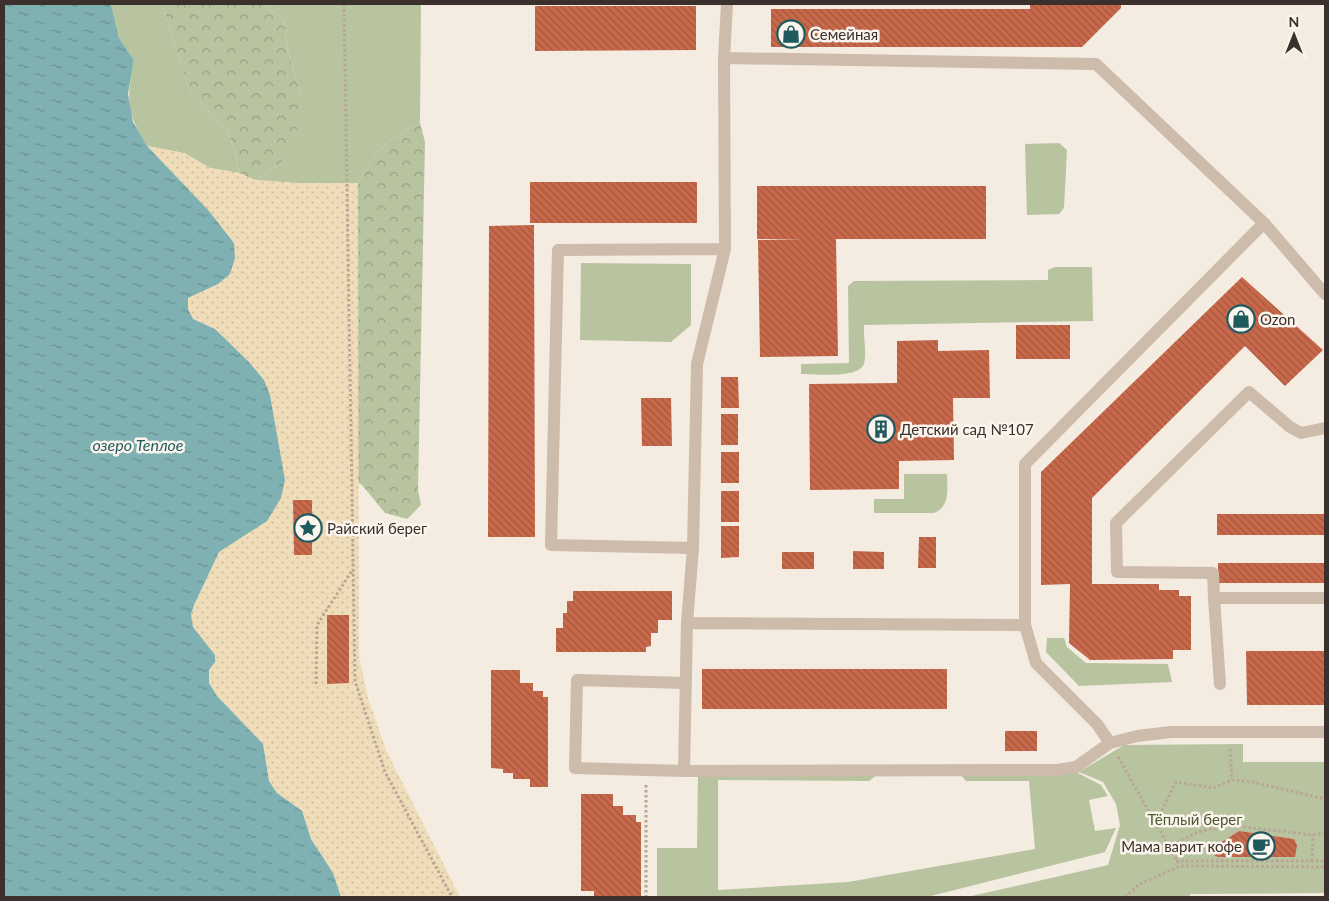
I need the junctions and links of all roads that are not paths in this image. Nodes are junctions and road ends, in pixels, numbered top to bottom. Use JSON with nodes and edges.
{"nodes":[{"id":1,"x":727,"y":4,"type":"edge"},
{"id":2,"x":724,"y":58,"type":"junction"},
{"id":3,"x":1264,"y":223,"type":"junction"},
{"id":4,"x":725,"y":249,"type":"junction"},
{"id":5,"x":1325,"y":294,"type":"edge"},
{"id":6,"x":1325,"y":428,"type":"edge"},
{"id":7,"x":693,"y":548,"type":"junction"},
{"id":8,"x":1214,"y":598,"type":"junction"},
{"id":9,"x":1325,"y":598,"type":"edge"},
{"id":10,"x":687,"y":623,"type":"junction"},
{"id":11,"x":1025,"y":625,"type":"junction"},
{"id":12,"x":686,"y":683,"type":"junction"},
{"id":13,"x":1220,"y":684,"type":"dead end"},
{"id":14,"x":1325,"y":732,"type":"edge"},
{"id":15,"x":1110,"y":744,"type":"junction"},
{"id":16,"x":684,"y":771,"type":"junction"}],
"edges":[{"from":1,"to":2,"type":"street"},
{"from":2,"to":3,"type":"street"},
{"from":2,"to":4,"type":"street"},
{"from":3,"to":5,"type":"street"},
{"from":3,"to":11,"type":"street"},
{"from":4,"to":7,"type":"street"},
{"from":4,"to":7,"type":"street"},
{"from":6,"to":8,"type":"street"},
{"from":7,"to":10,"type":"street"},
{"from":8,"to":9,"type":"street"},
{"from":8,"to":13,"type":"street"},
{"from":10,"to":11,"type":"street"},
{"from":10,"to":12,"type":"street"},
{"from":11,"to":15,"type":"street"},
{"from":12,"to":16,"type":"street"},
{"from":12,"to":16,"type":"street"},
{"from":14,"to":15,"type":"street"},
{"from":15,"to":16,"type":"street"}]}
